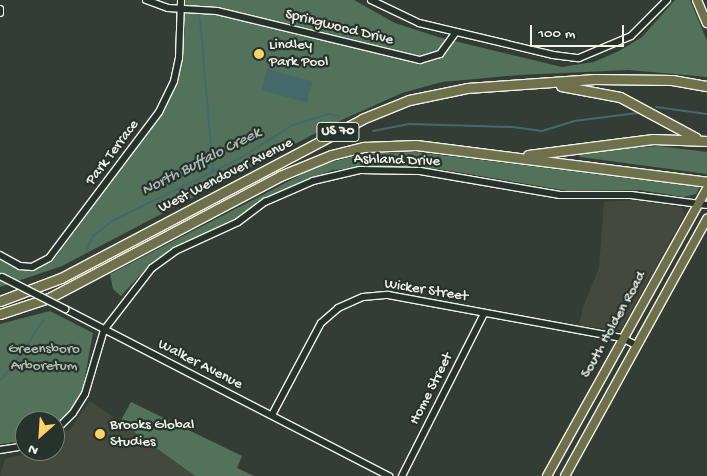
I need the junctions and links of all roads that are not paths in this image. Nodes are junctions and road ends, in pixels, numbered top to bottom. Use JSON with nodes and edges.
{"nodes":[{"id":1,"x":146,"y":0,"type":"edge"},
{"id":2,"x":181,"y":0,"type":"edge"},
{"id":3,"x":371,"y":0,"type":"edge"},
{"id":4,"x":667,"y":0,"type":"edge"},
{"id":5,"x":698,"y":0,"type":"edge"},
{"id":6,"x":0,"y":8,"type":"edge"},
{"id":7,"x":181,"y":10,"type":"junction"},
{"id":8,"x":0,"y":13,"type":"edge"},
{"id":9,"x":707,"y":23,"type":"edge"},
{"id":10,"x":456,"y":32,"type":"junction"},
{"id":11,"x":548,"y":84,"type":"junction"},
{"id":12,"x":707,"y":86,"type":"edge"},
{"id":13,"x":703,"y":140,"type":"edge"},
{"id":14,"x":513,"y":157,"type":"junction"},
{"id":15,"x":707,"y":182,"type":"edge"},
{"id":16,"x":707,"y":188,"type":"edge"},
{"id":17,"x":697,"y":204,"type":"junction"},
{"id":18,"x":707,"y":205,"type":"edge"},
{"id":19,"x":707,"y":219,"type":"edge"},
{"id":20,"x":0,"y":255,"type":"edge"},
{"id":21,"x":1,"y":276,"type":"edge"},
{"id":22,"x":0,"y":301,"type":"edge"},
{"id":23,"x":0,"y":314,"type":"edge"},
{"id":24,"x":484,"y":314,"type":"junction"},
{"id":25,"x":104,"y":330,"type":"junction"},
{"id":26,"x":622,"y":338,"type":"junction"},
{"id":27,"x":636,"y":345,"type":"junction"},
{"id":28,"x":272,"y":415,"type":"junction"},
{"id":29,"x":65,"y":422,"type":"edge"},
{"id":30,"x":15,"y":448,"type":"edge"},
{"id":31,"x":0,"y":450,"type":"edge"},
{"id":32,"x":389,"y":476,"type":"edge"},
{"id":33,"x":402,"y":476,"type":"edge"},
{"id":34,"x":547,"y":476,"type":"edge"},
{"id":35,"x":565,"y":476,"type":"edge"}],
"edges":[{"from":1,"to":7,"type":"street","name":"Springwood Drive"},
{"from":2,"to":7,"type":"street","name":"Park Terrace"},
{"from":3,"to":10,"type":"street"},
{"from":4,"to":10,"type":"street"},
{"from":5,"to":9,"type":"main road"},
{"from":6,"to":8,"type":"street"},
{"from":7,"to":10,"type":"street","name":"Springwood Drive"},
{"from":7,"to":20,"type":"street","name":"Park Terrace"},
{"from":11,"to":12,"type":"highway","name":"West Wendover Avenue","number":"US 70"},
{"from":11,"to":13,"type":"highway"},
{"from":11,"to":22,"type":"highway","name":"West Wendover Avenue","number":"US 70"},
{"from":13,"to":14,"type":"highway"},
{"from":14,"to":15,"type":"highway","name":"West Wendover Avenue","number":"US 70"},
{"from":14,"to":23,"type":"highway","name":"West Wendover Avenue","number":"US 70"},
{"from":16,"to":17,"type":"main road","name":"South Holden Road"},
{"from":17,"to":18,"type":"street","name":"Ashland Drive"},
{"from":17,"to":25,"type":"street","name":"Ashland Drive"},
{"from":17,"to":26,"type":"main road","name":"South Holden Road"},
{"from":19,"to":27,"type":"main road","name":"South Holden Road"},
{"from":21,"to":25,"type":"street","name":"Walker Avenue","bridge":true},
{"from":24,"to":26,"type":"street","name":"Wicker Street"},
{"from":24,"to":28,"type":"street","name":"Wicker Street"},
{"from":24,"to":33,"type":"street","name":"Home Street"},
{"from":25,"to":28,"type":"street","name":"Walker Avenue"},
{"from":25,"to":29,"type":"street","name":"Ashland Drive"},
{"from":26,"to":27,"type":"street","name":"Wicker Street"},
{"from":26,"to":34,"type":"main road","name":"South Holden Road"},
{"from":27,"to":35,"type":"main road","name":"South Holden Road"},
{"from":28,"to":32,"type":"street","name":"Walker Avenue"},
{"from":30,"to":31,"type":"street"}]}
